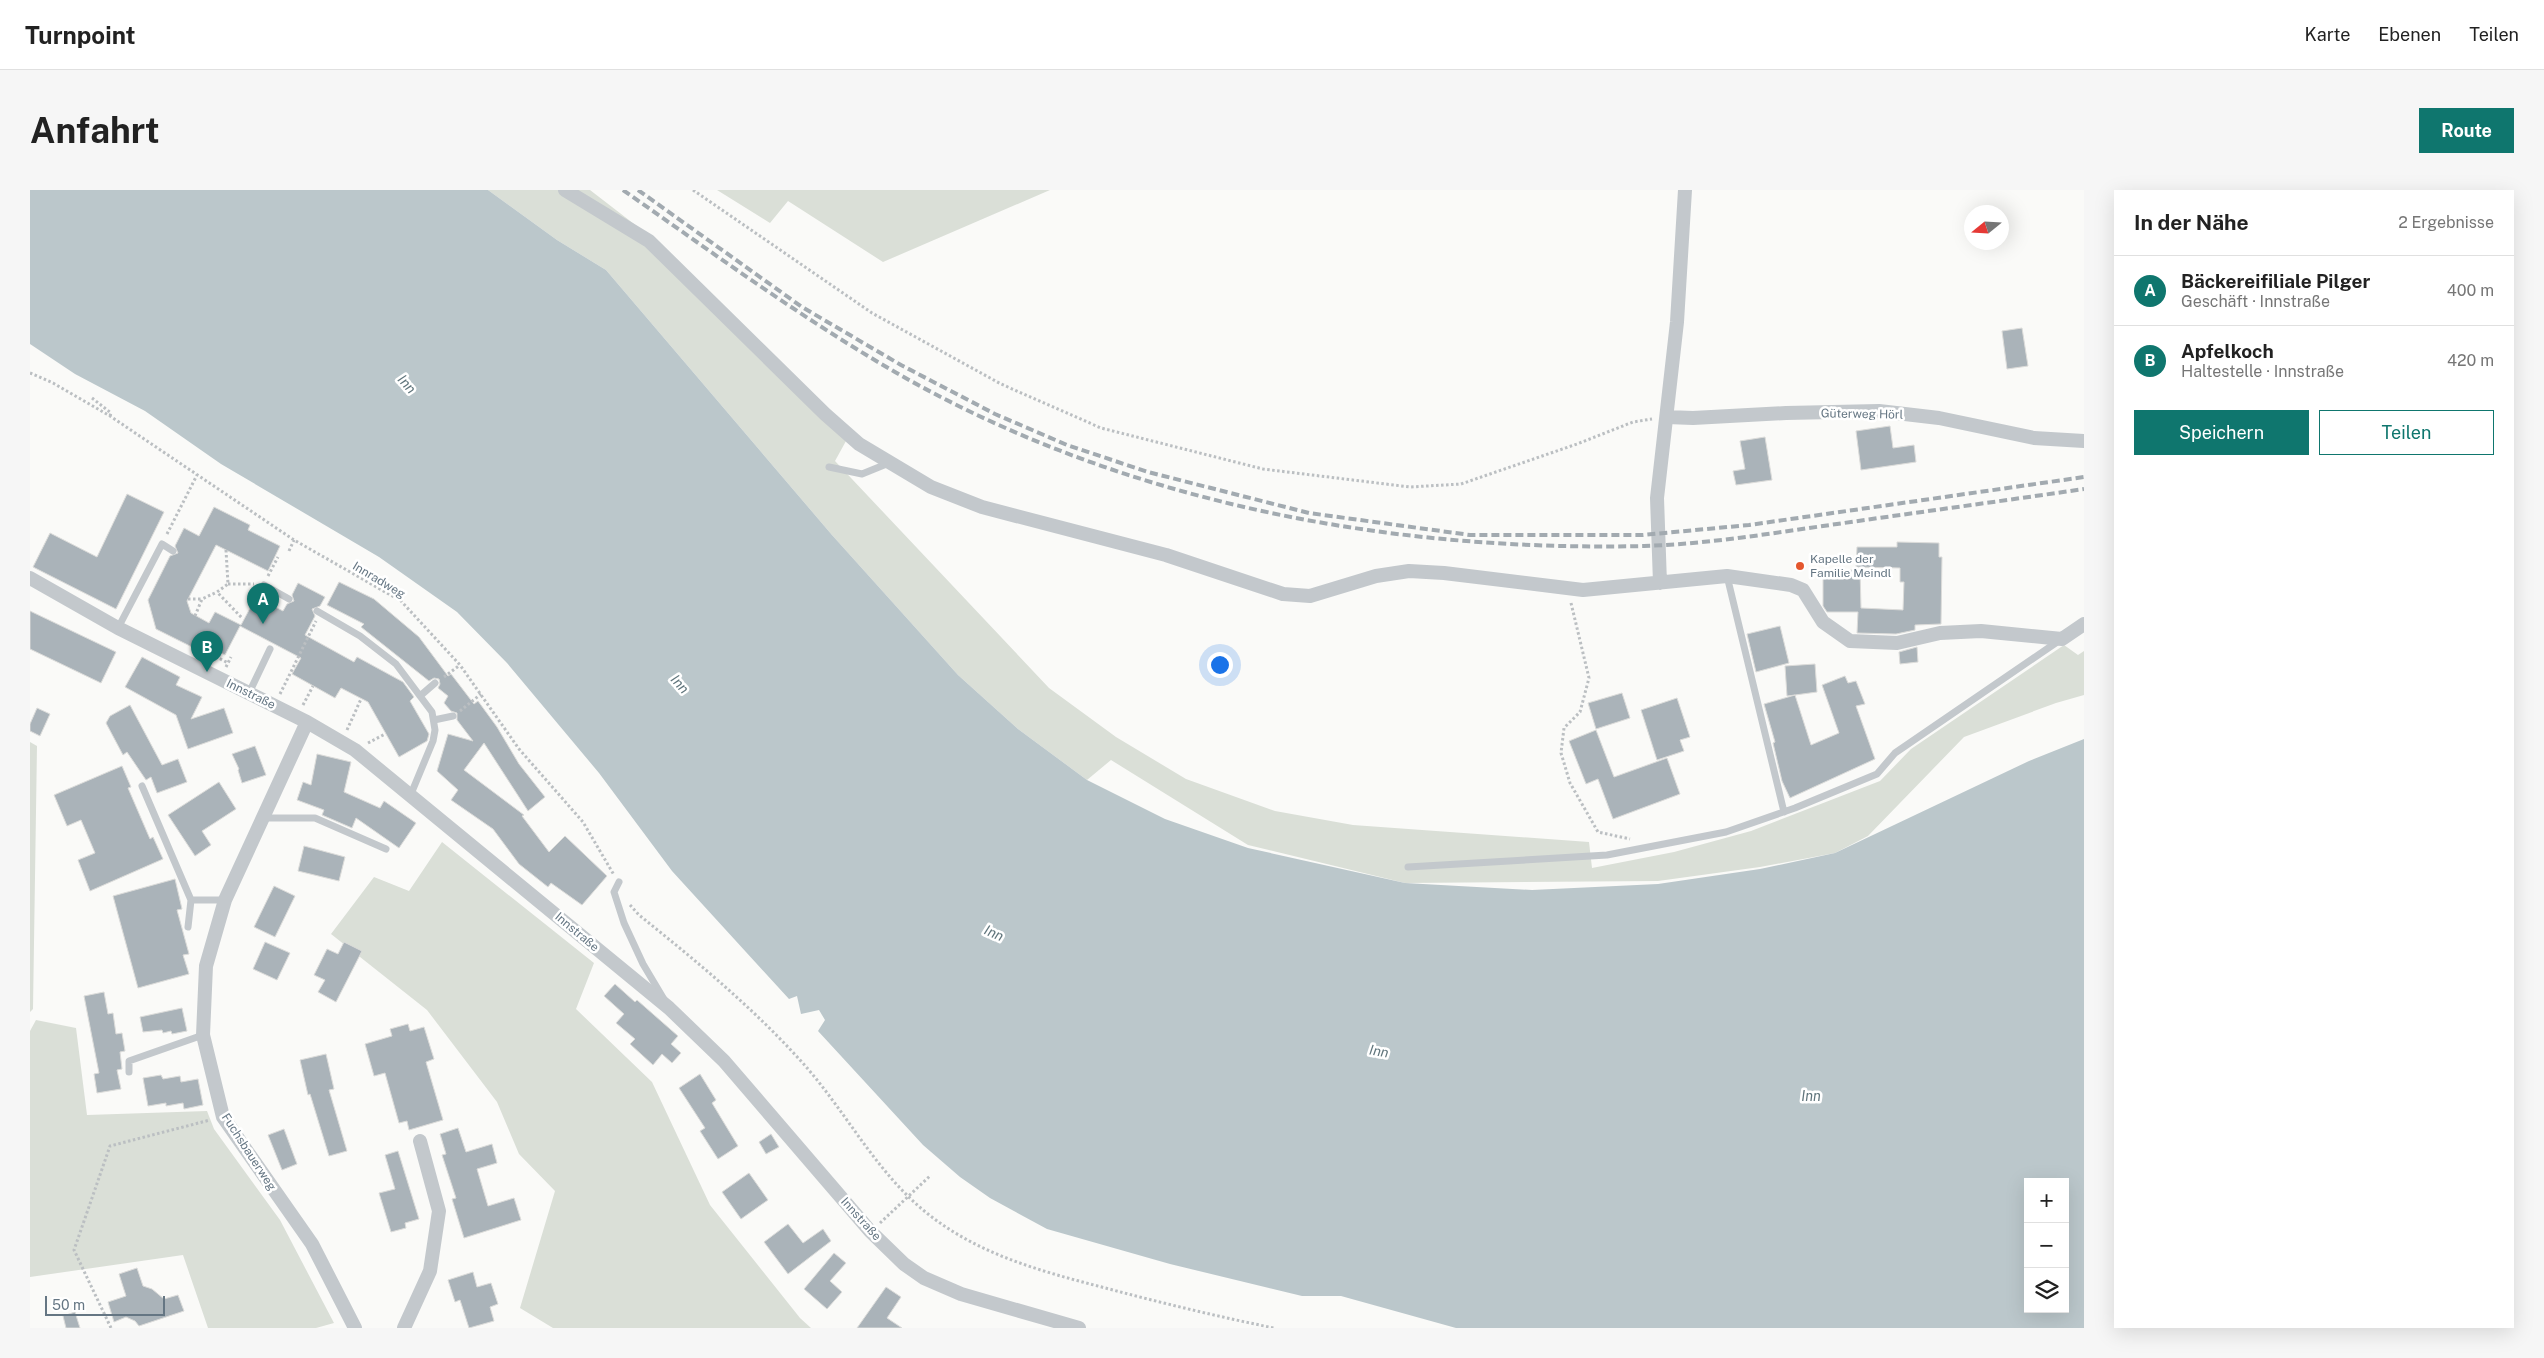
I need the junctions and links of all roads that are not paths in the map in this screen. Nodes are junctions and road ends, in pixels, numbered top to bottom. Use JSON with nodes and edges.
{"nodes":[{"id":1,"x":565,"y":190,"type":"edge"},
{"id":2,"x":1685,"y":190,"type":"edge"},
{"id":3,"x":1667,"y":417,"type":"junction"},
{"id":4,"x":2084,"y":441,"type":"edge"},
{"id":5,"x":890,"y":463,"type":"junction"},
{"id":6,"x":829,"y":467,"type":"dead end"},
{"id":7,"x":173,"y":551,"type":"dead end"},
{"id":8,"x":1727,"y":576,"type":"junction"},
{"id":9,"x":30,"y":578,"type":"edge"},
{"id":10,"x":1660,"y":582,"type":"junction"},
{"id":11,"x":264,"y":585,"type":"dead end"},
{"id":12,"x":290,"y":599,"type":"dead end"},
{"id":13,"x":319,"y":612,"type":"road end"},
{"id":14,"x":2084,"y":624,"type":"edge"},
{"id":15,"x":118,"y":628,"type":"junction"},
{"id":16,"x":2062,"y":639,"type":"junction"},
{"id":17,"x":270,"y":649,"type":"dead end"},
{"id":18,"x":435,"y":683,"type":"dead end"},
{"id":19,"x":249,"y":693,"type":"junction"},
{"id":20,"x":420,"y":696,"type":"junction"},
{"id":21,"x":454,"y":716,"type":"road end"},
{"id":22,"x":302,"y":719,"type":"junction"},
{"id":23,"x":434,"y":720,"type":"junction"},
{"id":24,"x":142,"y":786,"type":"dead end"},
{"id":25,"x":411,"y":794,"type":"junction"},
{"id":26,"x":1784,"y":812,"type":"junction"},
{"id":27,"x":264,"y":818,"type":"junction"},
{"id":28,"x":386,"y":849,"type":"dead end"},
{"id":29,"x":1408,"y":867,"type":"dead end"},
{"id":30,"x":619,"y":882,"type":"road end"},
{"id":31,"x":191,"y":900,"type":"junction"},
{"id":32,"x":225,"y":900,"type":"junction"},
{"id":33,"x":188,"y":927,"type":"dead end"},
{"id":34,"x":669,"y":1008,"type":"junction"},
{"id":35,"x":203,"y":1035,"type":"junction"},
{"id":36,"x":128,"y":1072,"type":"dead end"},
{"id":37,"x":420,"y":1141,"type":"dead end"},
{"id":38,"x":1072,"y":1327,"type":"edge"},
{"id":39,"x":355,"y":1328,"type":"edge"},
{"id":40,"x":404,"y":1328,"type":"edge"}],
"edges":[{"from":1,"to":5,"type":"street"},
{"from":2,"to":3,"type":"street"},
{"from":3,"to":4,"type":"street","name":"Güterweg Hörl"},
{"from":3,"to":10,"type":"street"},
{"from":5,"to":6,"type":"lane"},
{"from":5,"to":10,"type":"street"},
{"from":7,"to":15,"type":"lane"},
{"from":8,"to":10,"type":"street"},
{"from":8,"to":16,"type":"street"},
{"from":8,"to":26,"type":"lane"},
{"from":9,"to":15,"type":"street","name":"Innstraße"},
{"from":11,"to":12,"type":"lane"},
{"from":13,"to":20,"type":"lane"},
{"from":14,"to":16,"type":"street"},
{"from":15,"to":19,"type":"street","name":"Innstraße"},
{"from":16,"to":26,"type":"lane"},
{"from":17,"to":19,"type":"lane"},
{"from":18,"to":20,"type":"lane"},
{"from":19,"to":22,"type":"street","name":"Innstraße"},
{"from":20,"to":23,"type":"lane"},
{"from":21,"to":23,"type":"lane"},
{"from":22,"to":25,"type":"street","name":"Innstraße"},
{"from":22,"to":27,"type":"street","name":"Fuchsbauerweg"},
{"from":23,"to":25,"type":"lane"},
{"from":24,"to":31,"type":"lane"},
{"from":25,"to":34,"type":"street","name":"Innstraße"},
{"from":26,"to":29,"type":"lane"},
{"from":27,"to":28,"type":"lane"},
{"from":27,"to":32,"type":"street","name":"Fuchsbauerweg"},
{"from":30,"to":34,"type":"lane"},
{"from":31,"to":32,"type":"lane"},
{"from":31,"to":33,"type":"lane"},
{"from":32,"to":35,"type":"street","name":"Fuchsbauerweg"},
{"from":34,"to":38,"type":"street","name":"Innstraße"},
{"from":35,"to":36,"type":"lane"},
{"from":35,"to":39,"type":"street","name":"Fuchsbauerweg"},
{"from":37,"to":40,"type":"street"}]}
